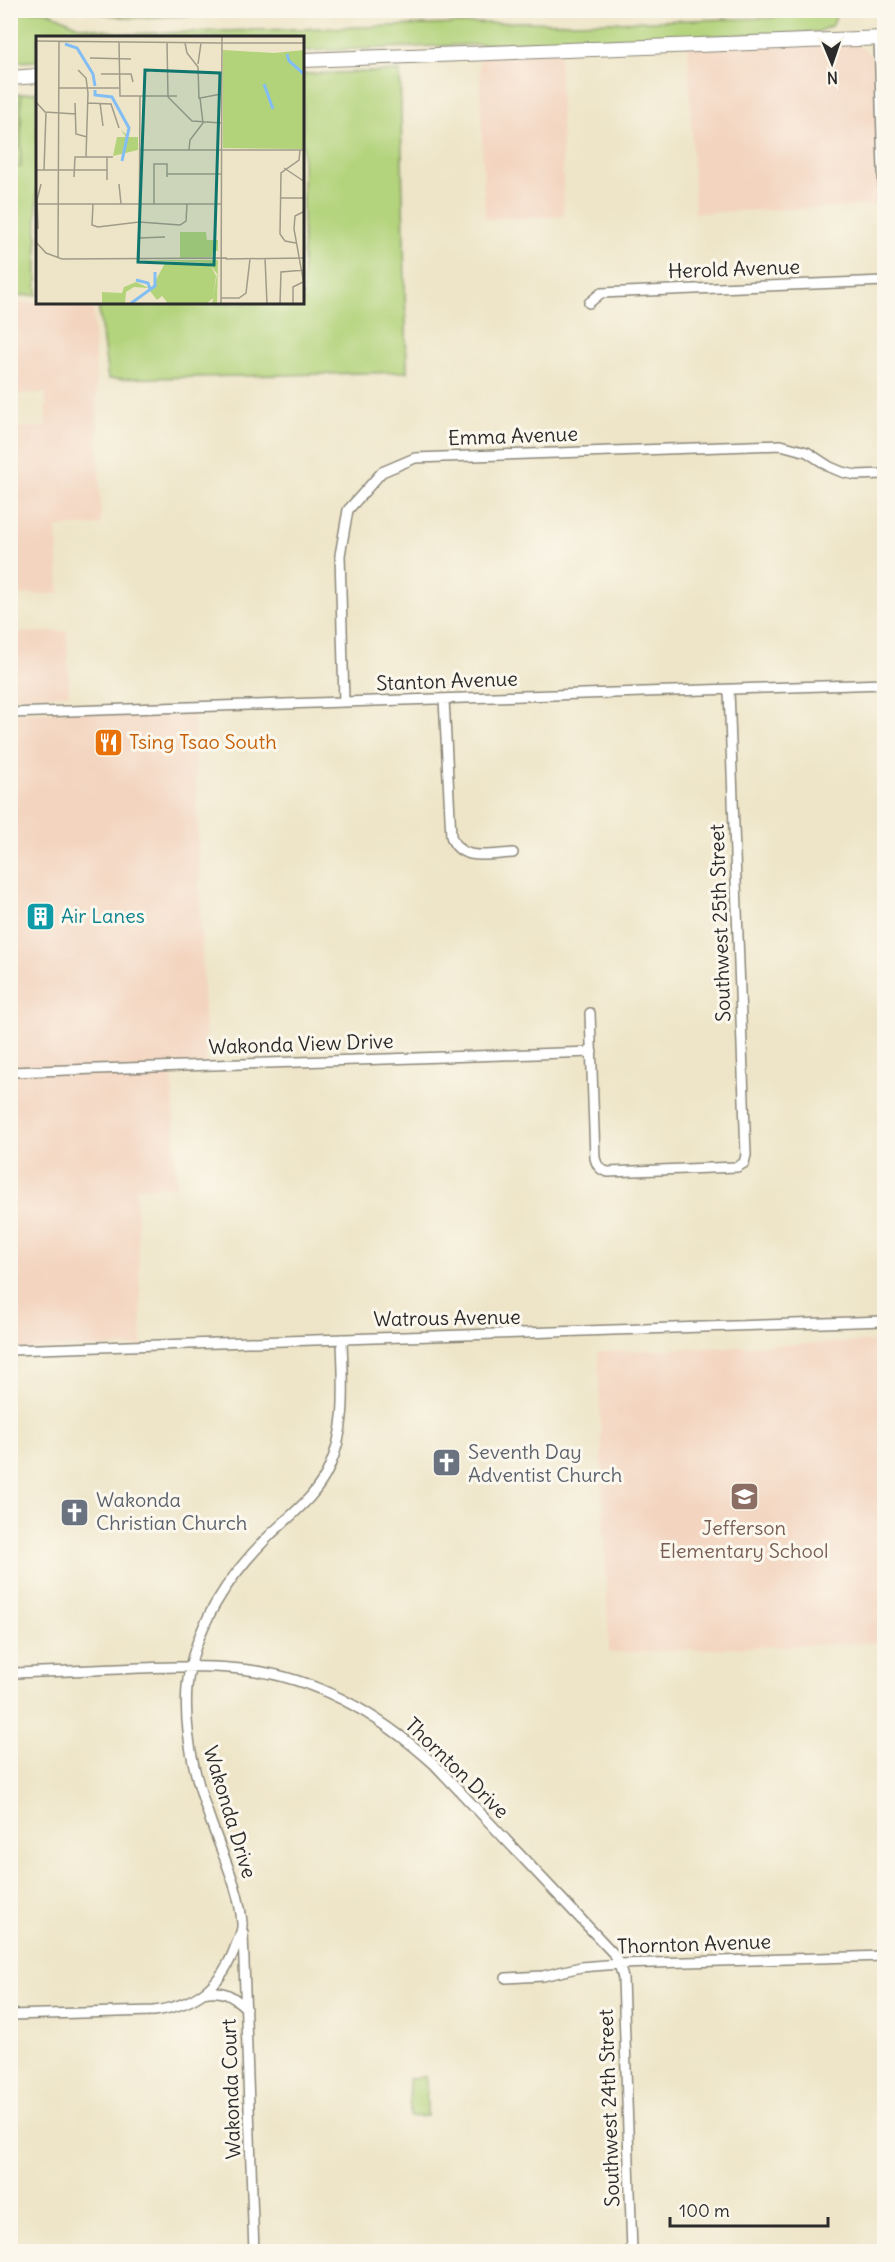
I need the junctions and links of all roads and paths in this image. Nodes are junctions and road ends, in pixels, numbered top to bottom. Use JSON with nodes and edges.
{"nodes":[{"id":1,"x":882,"y":38,"type":"edge"},
{"id":2,"x":304,"y":60,"type":"edge"},
{"id":3,"x":36,"y":76,"type":"edge"},
{"id":4,"x":10,"y":78,"type":"edge"},
{"id":5,"x":885,"y":203,"type":"edge"},
{"id":6,"x":885,"y":281,"type":"edge"},
{"id":7,"x":589,"y":303,"type":"dead end"},
{"id":8,"x":885,"y":474,"type":"edge"},
{"id":9,"x":885,"y":684,"type":"edge"},
{"id":10,"x":729,"y":690,"type":"junction"},
{"id":11,"x":444,"y":699,"type":"junction"},
{"id":12,"x":344,"y":702,"type":"junction"},
{"id":13,"x":10,"y":713,"type":"edge"},
{"id":14,"x":513,"y":852,"type":"dead end"},
{"id":15,"x":590,"y":1013,"type":"dead end"},
{"id":16,"x":592,"y":1052,"type":"junction"},
{"id":17,"x":10,"y":1072,"type":"edge"},
{"id":18,"x":885,"y":1321,"type":"edge"},
{"id":19,"x":342,"y":1338,"type":"junction"},
{"id":20,"x":10,"y":1350,"type":"edge"},
{"id":21,"x":191,"y":1666,"type":"junction"},
{"id":22,"x":10,"y":1673,"type":"edge"},
{"id":23,"x":243,"y":1926,"type":"junction"},
{"id":24,"x":885,"y":1956,"type":"edge"},
{"id":25,"x":619,"y":1964,"type":"junction"},
{"id":26,"x":507,"y":1978,"type":"dead end"},
{"id":27,"x":203,"y":1993,"type":"junction"},
{"id":28,"x":246,"y":2008,"type":"junction"},
{"id":29,"x":10,"y":2015,"type":"edge"},
{"id":30,"x":254,"y":2252,"type":"edge"},
{"id":31,"x":632,"y":2252,"type":"edge"}],
"edges":[{"from":1,"to":2,"type":"main road"},
{"from":1,"to":5,"type":"street"},
{"from":3,"to":4,"type":"main road"},
{"from":6,"to":7,"type":"street","name":"Herold Avenue"},
{"from":8,"to":12,"type":"street","name":"Emma Avenue"},
{"from":9,"to":10,"type":"street","name":"Stanton Avenue"},
{"from":10,"to":11,"type":"street","name":"Stanton Avenue"},
{"from":10,"to":16,"type":"street","name":"Southwest 25th Street"},
{"from":11,"to":12,"type":"street","name":"Stanton Avenue"},
{"from":11,"to":14,"type":"street"},
{"from":12,"to":13,"type":"street","name":"Stanton Avenue"},
{"from":15,"to":16,"type":"street"},
{"from":16,"to":17,"type":"street","name":"Wakonda View Drive"},
{"from":18,"to":19,"type":"street","name":"Watrous Avenue"},
{"from":19,"to":20,"type":"street","name":"Watrous Avenue"},
{"from":19,"to":21,"type":"street","name":"Wakonda Drive"},
{"from":21,"to":22,"type":"street","name":"Thornton Drive"},
{"from":21,"to":23,"type":"street","name":"Wakonda Drive"},
{"from":21,"to":25,"type":"street","name":"Thornton Drive"},
{"from":23,"to":27,"type":"street"},
{"from":23,"to":28,"type":"street","name":"Wakonda Court"},
{"from":24,"to":25,"type":"street","name":"Thornton Avenue"},
{"from":25,"to":26,"type":"street","name":"Thornton Avenue"},
{"from":25,"to":31,"type":"street","name":"Southwest 24th Street"},
{"from":27,"to":28,"type":"street"},
{"from":27,"to":29,"type":"street"},
{"from":28,"to":30,"type":"street","name":"Wakonda Court"}]}
